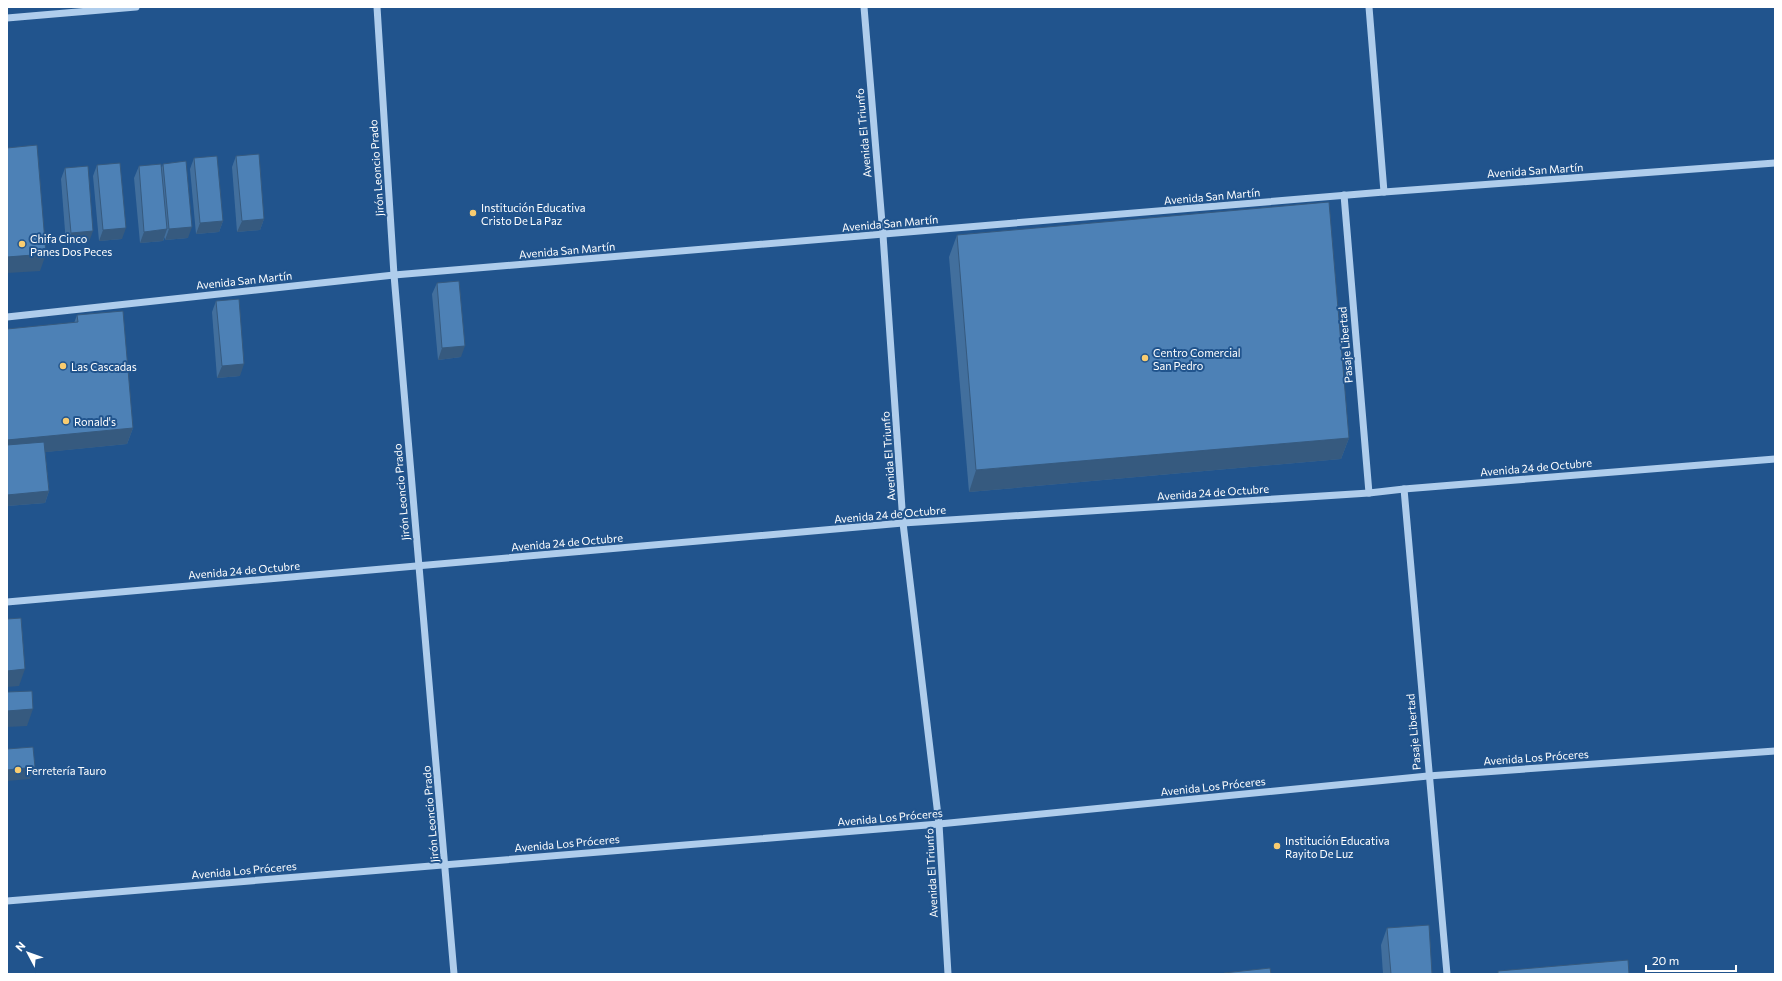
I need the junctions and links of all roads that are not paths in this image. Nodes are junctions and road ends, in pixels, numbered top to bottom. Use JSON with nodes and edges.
{"nodes":[{"id":1,"x":136,"y":7,"type":"edge"},
{"id":2,"x":376,"y":7,"type":"edge"},
{"id":3,"x":864,"y":7,"type":"edge"},
{"id":4,"x":1369,"y":7,"type":"edge"},
{"id":5,"x":7,"y":18,"type":"edge"},
{"id":6,"x":1775,"y":163,"type":"edge"},
{"id":7,"x":1384,"y":192,"type":"junction"},
{"id":8,"x":1344,"y":195,"type":"junction"},
{"id":9,"x":883,"y":235,"type":"junction"},
{"id":10,"x":394,"y":275,"type":"junction"},
{"id":11,"x":7,"y":317,"type":"edge"},
{"id":12,"x":1775,"y":459,"type":"edge"},
{"id":13,"x":1404,"y":489,"type":"junction"},
{"id":14,"x":1369,"y":493,"type":"junction"},
{"id":15,"x":903,"y":523,"type":"junction"},
{"id":16,"x":419,"y":566,"type":"junction"},
{"id":17,"x":7,"y":602,"type":"edge"},
{"id":18,"x":1775,"y":751,"type":"edge"},
{"id":19,"x":1428,"y":776,"type":"junction"},
{"id":20,"x":939,"y":824,"type":"junction"},
{"id":21,"x":445,"y":864,"type":"junction"},
{"id":22,"x":7,"y":901,"type":"edge"},
{"id":23,"x":454,"y":974,"type":"edge"},
{"id":24,"x":948,"y":974,"type":"edge"},
{"id":25,"x":1447,"y":974,"type":"edge"}],
"edges":[{"from":1,"to":5,"type":"street"},
{"from":2,"to":10,"type":"street","name":"Jirón Leoncio Prado"},
{"from":3,"to":9,"type":"street","name":"Avenida El Triunfo"},
{"from":4,"to":7,"type":"street"},
{"from":6,"to":7,"type":"street","name":"Avenida San Martín"},
{"from":7,"to":8,"type":"street","name":"Avenida San Martín"},
{"from":8,"to":9,"type":"street","name":"Avenida San Martín"},
{"from":8,"to":14,"type":"street","name":"Pasaje Libertad"},
{"from":9,"to":10,"type":"street","name":"Avenida San Martín"},
{"from":9,"to":15,"type":"street","name":"Avenida El Triunfo"},
{"from":10,"to":11,"type":"street","name":"Avenida San Martín"},
{"from":10,"to":16,"type":"street","name":"Jirón Leoncio Prado"},
{"from":12,"to":13,"type":"street","name":"Avenida 24 de Octubre"},
{"from":13,"to":14,"type":"street","name":"Avenida 24 de Octubre"},
{"from":13,"to":19,"type":"street","name":"Pasaje Libertad"},
{"from":14,"to":15,"type":"street","name":"Avenida 24 de Octubre"},
{"from":15,"to":16,"type":"street","name":"Avenida 24 de Octubre"},
{"from":15,"to":20,"type":"street","name":"Avenida El Triunfo"},
{"from":16,"to":17,"type":"street","name":"Avenida 24 de Octubre"},
{"from":16,"to":21,"type":"street","name":"Jirón Leoncio Prado"},
{"from":18,"to":19,"type":"street","name":"Avenida Los Próceres"},
{"from":19,"to":20,"type":"street","name":"Avenida Los Próceres"},
{"from":19,"to":25,"type":"street","name":"Pasaje Libertad"},
{"from":20,"to":21,"type":"street","name":"Avenida Los Próceres"},
{"from":20,"to":24,"type":"street","name":"Avenida El Triunfo"},
{"from":21,"to":22,"type":"street","name":"Avenida Los Próceres"},
{"from":21,"to":23,"type":"street","name":"Jirón Leoncio Prado"}]}
